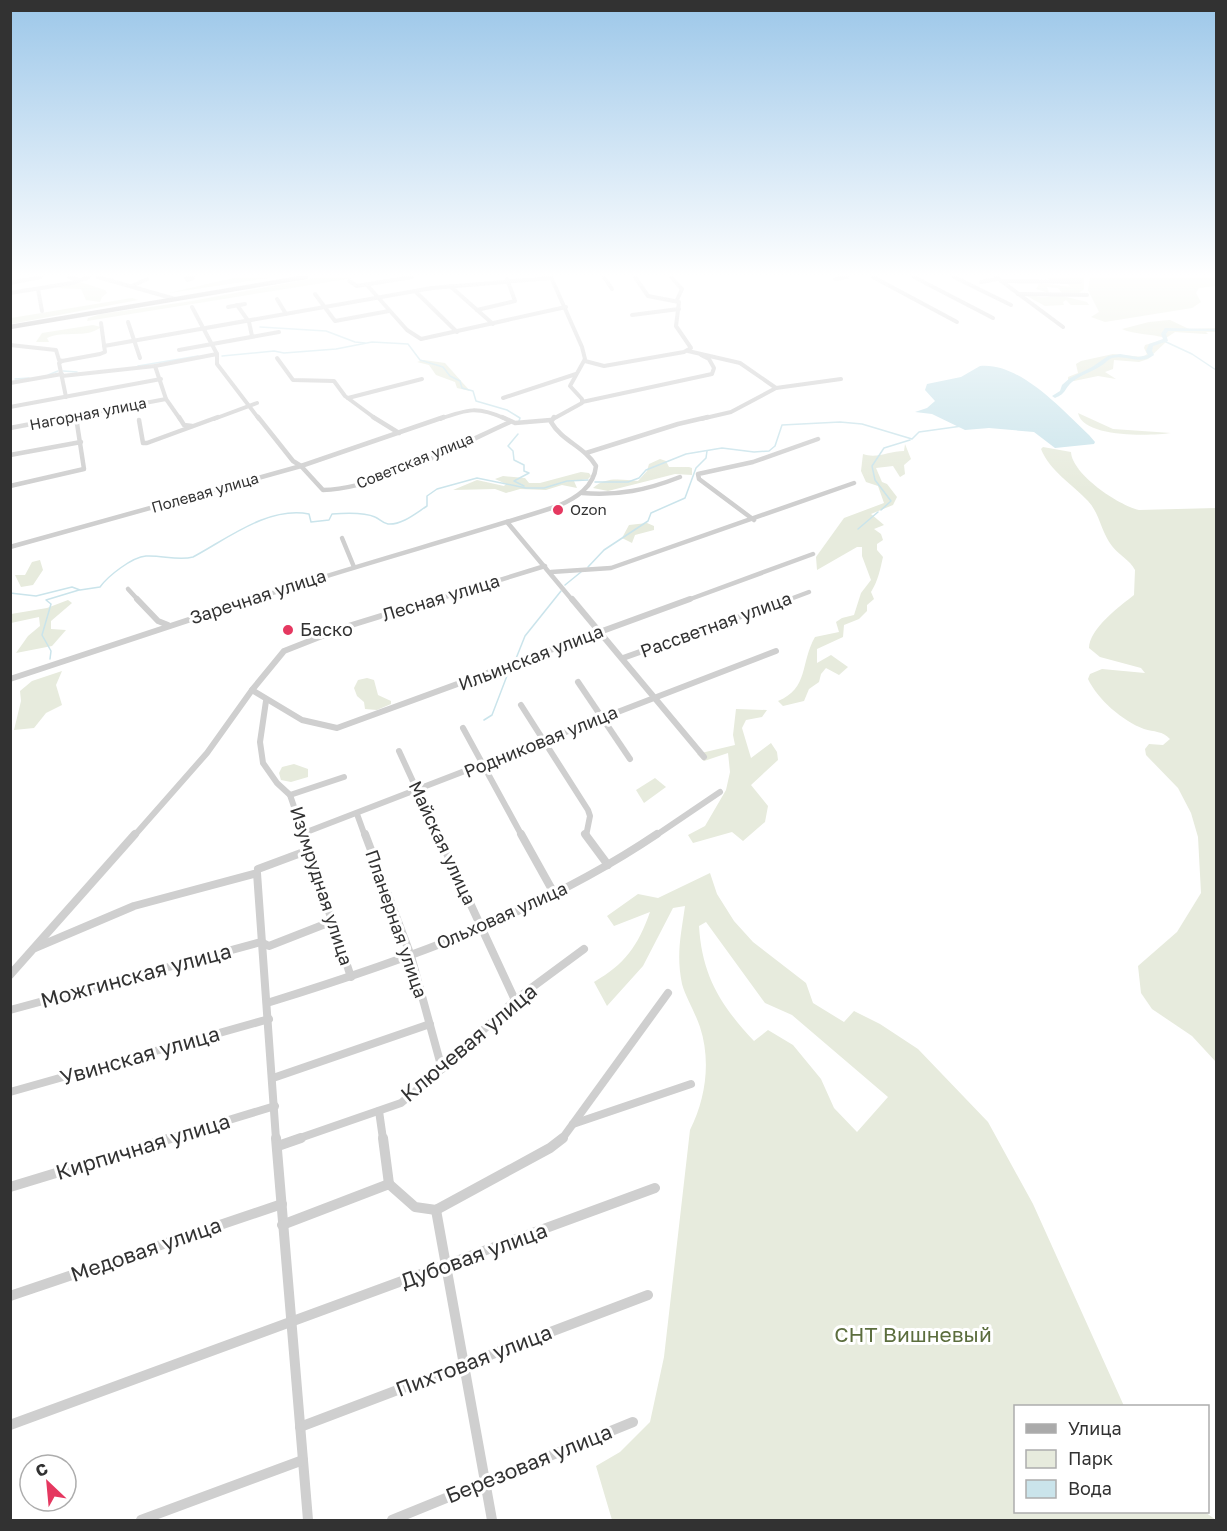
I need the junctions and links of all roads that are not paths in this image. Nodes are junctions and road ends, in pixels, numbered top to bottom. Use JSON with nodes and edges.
{"nodes":[{"id":1,"x":42,"y":348,"type":"edge"},
{"id":2,"x":104,"y":348,"type":"edge"},
{"id":3,"x":137,"y":348,"type":"edge"},
{"id":4,"x":186,"y":348,"type":"edge"},
{"id":5,"x":213,"y":348,"type":"edge"},
{"id":6,"x":582,"y":348,"type":"edge"},
{"id":7,"x":179,"y":350,"type":"dead end"},
{"id":8,"x":688,"y":351,"type":"joint"},
{"id":9,"x":217,"y":354,"type":"junction"},
{"id":10,"x":701,"y":355,"type":"junction"},
{"id":11,"x":140,"y":358,"type":"dead end"},
{"id":12,"x":277,"y":358,"type":"dead end"},
{"id":13,"x":62,"y":361,"type":"junction"},
{"id":14,"x":585,"y":362,"type":"junction"},
{"id":15,"x":155,"y":366,"type":"junction"},
{"id":16,"x":576,"y":373,"type":"junction"},
{"id":17,"x":62,"y":375,"type":"junction"},
{"id":18,"x":422,"y":378,"type":"dead end"},
{"id":19,"x":161,"y":379,"type":"junction"},
{"id":20,"x":841,"y":380,"type":"dead end"},
{"id":21,"x":10,"y":383,"type":"edge"},
{"id":22,"x":776,"y":388,"type":"junction"},
{"id":23,"x":66,"y":397,"type":"junction"},
{"id":24,"x":348,"y":398,"type":"junction"},
{"id":25,"x":503,"y":398,"type":"dead end"},
{"id":26,"x":166,"y":399,"type":"junction"},
{"id":27,"x":582,"y":402,"type":"junction"},
{"id":28,"x":257,"y":403,"type":"dead end"},
{"id":29,"x":250,"y":406,"type":"junction"},
{"id":30,"x":10,"y":407,"type":"edge"},
{"id":31,"x":76,"y":416,"type":"junction"},
{"id":32,"x":139,"y":420,"type":"dead end"},
{"id":33,"x":551,"y":420,"type":"junction"},
{"id":34,"x":510,"y":422,"type":"junction"},
{"id":35,"x":192,"y":426,"type":"junction"},
{"id":36,"x":10,"y":428,"type":"edge"},
{"id":37,"x":399,"y":433,"type":"junction"},
{"id":38,"x":818,"y":439,"type":"dead end"},
{"id":39,"x":81,"y":441,"type":"junction"},
{"id":40,"x":586,"y":453,"type":"junction"},
{"id":41,"x":10,"y":455,"type":"edge"},
{"id":42,"x":301,"y":466,"type":"junction"},
{"id":43,"x":680,"y":477,"type":"dead end"},
{"id":44,"x":854,"y":483,"type":"dead end"},
{"id":45,"x":10,"y":486,"type":"edge"},
{"id":46,"x":582,"y":493,"type":"junction"},
{"id":47,"x":754,"y":520,"type":"junction"},
{"id":48,"x":507,"y":522,"type":"junction"},
{"id":49,"x":342,"y":538,"type":"dead end"},
{"id":50,"x":10,"y":547,"type":"edge"},
{"id":51,"x":813,"y":554,"type":"dead end"},
{"id":52,"x":544,"y":566,"type":"junction"},
{"id":53,"x":354,"y":567,"type":"junction"},
{"id":54,"x":551,"y":572,"type":"junction"},
{"id":55,"x":128,"y":589,"type":"dead end"},
{"id":56,"x":809,"y":592,"type":"dead end"},
{"id":57,"x":169,"y":625,"type":"junction"},
{"id":58,"x":600,"y":632,"type":"junction"},
{"id":59,"x":776,"y":651,"type":"dead end"},
{"id":60,"x":623,"y":658,"type":"junction"},
{"id":61,"x":10,"y":679,"type":"edge"},
{"id":62,"x":578,"y":682,"type":"dead end"},
{"id":63,"x":252,"y":690,"type":"junction"},
{"id":64,"x":654,"y":697,"type":"junction"},
{"id":65,"x":266,"y":701,"type":"junction"},
{"id":66,"x":521,"y":705,"type":"dead end"},
{"id":67,"x":602,"y":718,"type":"junction"},
{"id":68,"x":463,"y":728,"type":"dead end"},
{"id":69,"x":544,"y":740,"type":"junction"},
{"id":70,"x":399,"y":751,"type":"dead end"},
{"id":71,"x":704,"y":757,"type":"dead end"},
{"id":72,"x":630,"y":759,"type":"dead end"},
{"id":73,"x":484,"y":766,"type":"junction"},
{"id":74,"x":344,"y":777,"type":"dead end"},
{"id":75,"x":417,"y":792,"type":"junction"},
{"id":76,"x":720,"y":792,"type":"dead end"},
{"id":77,"x":290,"y":795,"type":"junction"},
{"id":78,"x":357,"y":814,"type":"junction"},
{"id":79,"x":304,"y":833,"type":"junction"},
{"id":80,"x":309,"y":850,"type":"junction"},
{"id":81,"x":608,"y":865,"type":"junction"},
{"id":82,"x":257,"y":871,"type":"junction"},
{"id":83,"x":555,"y":895,"type":"junction"},
{"id":84,"x":333,"y":921,"type":"junction"},
{"id":85,"x":481,"y":926,"type":"junction"},
{"id":86,"x":261,"y":942,"type":"junction"},
{"id":87,"x":35,"y":948,"type":"junction"},
{"id":88,"x":584,"y":949,"type":"dead end"},
{"id":89,"x":411,"y":956,"type":"junction"},
{"id":90,"x":10,"y":975,"type":"edge"},
{"id":91,"x":351,"y":977,"type":"junction"},
{"id":92,"x":668,"y":993,"type":"dead end"},
{"id":93,"x":516,"y":1000,"type":"junction"},
{"id":94,"x":267,"y":1003,"type":"junction"},
{"id":95,"x":10,"y":1010,"type":"edge"},
{"id":96,"x":268,"y":1019,"type":"junction"},
{"id":97,"x":430,"y":1024,"type":"junction"},
{"id":98,"x":442,"y":1069,"type":"junction"},
{"id":99,"x":273,"y":1078,"type":"junction"},
{"id":100,"x":691,"y":1084,"type":"dead end"},
{"id":101,"x":10,"y":1092,"type":"edge"},
{"id":102,"x":275,"y":1106,"type":"junction"},
{"id":103,"x":379,"y":1111,"type":"junction"},
{"id":104,"x":572,"y":1124,"type":"junction"},
{"id":105,"x":278,"y":1146,"type":"junction"},
{"id":106,"x":389,"y":1184,"type":"junction"},
{"id":107,"x":10,"y":1187,"type":"edge"},
{"id":108,"x":655,"y":1188,"type":"dead end"},
{"id":109,"x":282,"y":1204,"type":"junction"},
{"id":110,"x":436,"y":1210,"type":"junction"},
{"id":111,"x":282,"y":1226,"type":"junction"},
{"id":112,"x":447,"y":1267,"type":"junction"},
{"id":113,"x":648,"y":1295,"type":"dead end"},
{"id":114,"x":10,"y":1296,"type":"edge"},
{"id":115,"x":293,"y":1321,"type":"junction"},
{"id":116,"x":464,"y":1365,"type":"junction"},
{"id":117,"x":633,"y":1422,"type":"dead end"},
{"id":118,"x":10,"y":1425,"type":"edge"},
{"id":119,"x":300,"y":1427,"type":"junction"},
{"id":120,"x":303,"y":1460,"type":"junction"},
{"id":121,"x":484,"y":1481,"type":"junction"},
{"id":122,"x":141,"y":1521,"type":"edge"},
{"id":123,"x":308,"y":1521,"type":"edge"},
{"id":124,"x":392,"y":1521,"type":"edge"},
{"id":125,"x":492,"y":1521,"type":"edge"}],
"edges":[{"from":1,"to":13,"type":"street"},
{"from":2,"to":13,"type":"street"},
{"from":3,"to":11,"type":"street"},
{"from":4,"to":7,"type":"street"},
{"from":5,"to":9,"type":"street"},
{"from":6,"to":14,"type":"street"},
{"from":8,"to":10,"type":"street"},
{"from":8,"to":14,"type":"street"},
{"from":9,"to":15,"type":"street"},
{"from":9,"to":29,"type":"street"},
{"from":10,"to":22,"type":"street"},
{"from":10,"to":27,"type":"street"},
{"from":12,"to":24,"type":"street"},
{"from":13,"to":17,"type":"street"},
{"from":14,"to":16,"type":"street"},
{"from":15,"to":17,"type":"street"},
{"from":15,"to":19,"type":"street"},
{"from":16,"to":25,"type":"street"},
{"from":16,"to":27,"type":"street"},
{"from":17,"to":21,"type":"street"},
{"from":17,"to":23,"type":"street"},
{"from":18,"to":24,"type":"street"},
{"from":19,"to":23,"type":"street"},
{"from":19,"to":26,"type":"street"},
{"from":20,"to":22,"type":"street"},
{"from":22,"to":40,"type":"street"},
{"from":23,"to":30,"type":"street"},
{"from":24,"to":37,"type":"street"},
{"from":26,"to":31,"type":"street","name":"Нагорная улица"},
{"from":26,"to":35,"type":"street"},
{"from":27,"to":33,"type":"street"},
{"from":28,"to":29,"type":"street"},
{"from":29,"to":35,"type":"street"},
{"from":29,"to":42,"type":"street"},
{"from":31,"to":36,"type":"street","name":"Нагорная улица"},
{"from":31,"to":39,"type":"street"},
{"from":32,"to":35,"type":"street"},
{"from":33,"to":34,"type":"street"},
{"from":33,"to":40,"type":"street"},
{"from":34,"to":37,"type":"street","name":"Полевая улица"},
{"from":34,"to":42,"type":"street","name":"Советская улица"},
{"from":37,"to":42,"type":"street","name":"Полевая улица"},
{"from":38,"to":47,"type":"street"},
{"from":39,"to":41,"type":"street"},
{"from":39,"to":45,"type":"street"},
{"from":40,"to":46,"type":"street"},
{"from":42,"to":50,"type":"street","name":"Полевая улица"},
{"from":43,"to":46,"type":"street"},
{"from":44,"to":47,"type":"street"},
{"from":46,"to":48,"type":"street","name":"Заречная улица"},
{"from":47,"to":54,"type":"street"},
{"from":48,"to":52,"type":"street"},
{"from":48,"to":53,"type":"street","name":"Заречная улица"},
{"from":49,"to":53,"type":"street"},
{"from":51,"to":58,"type":"street","name":"Ильинская улица"},
{"from":52,"to":54,"type":"street"},
{"from":52,"to":63,"type":"street","name":"Лесная улица"},
{"from":53,"to":57,"type":"street","name":"Заречная улица"},
{"from":54,"to":58,"type":"street"},
{"from":55,"to":57,"type":"street"},
{"from":56,"to":60,"type":"street","name":"Рассветная улица"},
{"from":57,"to":61,"type":"street","name":"Заречная улица"},
{"from":58,"to":60,"type":"street"},
{"from":58,"to":65,"type":"street","name":"Ильинская улица"},
{"from":59,"to":64,"type":"street","name":"Родниковая улица"},
{"from":60,"to":64,"type":"street"},
{"from":62,"to":67,"type":"street"},
{"from":63,"to":65,"type":"street","name":"Ильинская улица"},
{"from":63,"to":87,"type":"street","name":"Лесная улица"},
{"from":64,"to":67,"type":"street","name":"Родниковая улица"},
{"from":64,"to":71,"type":"street"},
{"from":65,"to":77,"type":"street"},
{"from":66,"to":69,"type":"street"},
{"from":67,"to":69,"type":"street","name":"Родниковая улица"},
{"from":67,"to":72,"type":"street"},
{"from":68,"to":73,"type":"street"},
{"from":69,"to":73,"type":"street","name":"Родниковая улица"},
{"from":69,"to":81,"type":"street"},
{"from":70,"to":75,"type":"street","name":"Майская улица"},
{"from":73,"to":75,"type":"street","name":"Родниковая улица"},
{"from":73,"to":83,"type":"street"},
{"from":74,"to":77,"type":"street"},
{"from":75,"to":78,"type":"street","name":"Родниковая улица"},
{"from":75,"to":85,"type":"street","name":"Майская улица"},
{"from":76,"to":81,"type":"street","name":"Ольховая улица"},
{"from":77,"to":79,"type":"street","name":"Изумрудная улица"},
{"from":78,"to":79,"type":"street","name":"Родниковая улица"},
{"from":78,"to":89,"type":"street","name":"Планерная улица"},
{"from":79,"to":80,"type":"street","name":"Изумрудная улица"},
{"from":80,"to":82,"type":"street"},
{"from":80,"to":84,"type":"street","name":"Изумрудная улица"},
{"from":81,"to":83,"type":"street","name":"Ольховая улица"},
{"from":82,"to":86,"type":"street"},
{"from":82,"to":87,"type":"street"},
{"from":83,"to":85,"type":"street","name":"Ольховая улица"},
{"from":84,"to":86,"type":"street","name":"Можгинская улица"},
{"from":84,"to":91,"type":"street","name":"Изумрудная улица"},
{"from":85,"to":89,"type":"street","name":"Ольховая улица"},
{"from":85,"to":93,"type":"street","name":"Майская улица"},
{"from":86,"to":94,"type":"street"},
{"from":86,"to":95,"type":"street","name":"Можгинская улица"},
{"from":87,"to":90,"type":"street","name":"Лесная улица"},
{"from":88,"to":93,"type":"street","name":"Ключевая улица"},
{"from":89,"to":91,"type":"street","name":"Ольховая улица"},
{"from":89,"to":97,"type":"street","name":"Планерная улица"},
{"from":91,"to":94,"type":"street","name":"Ольховая улица"},
{"from":92,"to":104,"type":"street"},
{"from":93,"to":98,"type":"street","name":"Ключевая улица"},
{"from":94,"to":96,"type":"street"},
{"from":96,"to":99,"type":"street"},
{"from":96,"to":101,"type":"street","name":"Увинская улица"},
{"from":97,"to":98,"type":"street","name":"Планерная улица"},
{"from":97,"to":99,"type":"street"},
{"from":98,"to":103,"type":"street","name":"Ключевая улица"},
{"from":99,"to":102,"type":"street"},
{"from":100,"to":104,"type":"street"},
{"from":102,"to":105,"type":"street"},
{"from":102,"to":107,"type":"street","name":"Кирпичная улица"},
{"from":103,"to":105,"type":"street","name":"Ключевая улица"},
{"from":103,"to":106,"type":"street"},
{"from":104,"to":110,"type":"street"},
{"from":105,"to":109,"type":"street"},
{"from":106,"to":110,"type":"street"},
{"from":106,"to":111,"type":"street"},
{"from":108,"to":112,"type":"street","name":"Дубовая улица"},
{"from":109,"to":111,"type":"street"},
{"from":109,"to":114,"type":"street","name":"Медовая улица"},
{"from":110,"to":112,"type":"street"},
{"from":111,"to":115,"type":"street"},
{"from":112,"to":115,"type":"street","name":"Дубовая улица"},
{"from":112,"to":116,"type":"street"},
{"from":113,"to":116,"type":"street","name":"Пихтовая улица"},
{"from":115,"to":118,"type":"street","name":"Дубовая улица"},
{"from":115,"to":119,"type":"street"},
{"from":116,"to":119,"type":"street","name":"Пихтовая улица"},
{"from":116,"to":121,"type":"street"},
{"from":117,"to":121,"type":"street","name":"Березовая улица"},
{"from":119,"to":120,"type":"street"},
{"from":120,"to":122,"type":"street"},
{"from":120,"to":123,"type":"street"},
{"from":121,"to":124,"type":"street","name":"Березовая улица"},
{"from":121,"to":125,"type":"street"}]}
